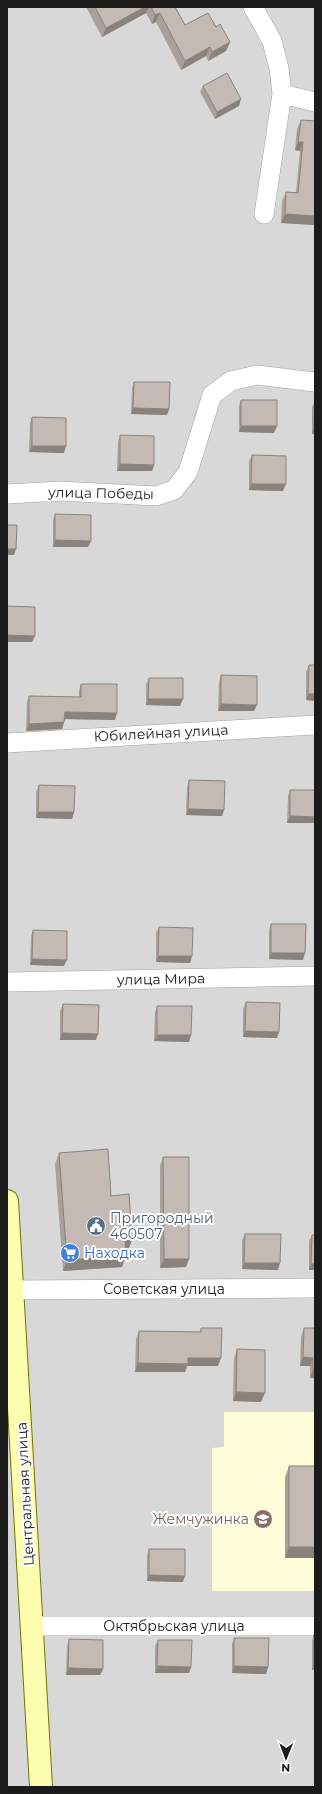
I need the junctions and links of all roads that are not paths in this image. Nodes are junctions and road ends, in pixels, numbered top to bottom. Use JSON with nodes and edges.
{"nodes":[{"id":1,"x":253,"y":7,"type":"edge"},
{"id":2,"x":282,"y":94,"type":"junction"},
{"id":3,"x":315,"y":102,"type":"edge"},
{"id":4,"x":264,"y":214,"type":"dead end"},
{"id":5,"x":315,"y":382,"type":"edge"},
{"id":6,"x":7,"y":494,"type":"edge"},
{"id":7,"x":315,"y":725,"type":"edge"},
{"id":8,"x":7,"y":743,"type":"edge"},
{"id":9,"x":315,"y":976,"type":"edge"},
{"id":10,"x":7,"y":982,"type":"edge"},
{"id":11,"x":7,"y":1202,"type":"edge"},
{"id":12,"x":315,"y":1288,"type":"edge"},
{"id":13,"x":13,"y":1290,"type":"junction"},
{"id":14,"x":32,"y":1626,"type":"junction"},
{"id":15,"x":315,"y":1626,"type":"edge"},
{"id":16,"x":41,"y":1787,"type":"edge"}],
"edges":[{"from":1,"to":2,"type":"street"},
{"from":2,"to":3,"type":"street"},
{"from":2,"to":4,"type":"street"},
{"from":5,"to":6,"type":"street","name":"улица Победы"},
{"from":7,"to":8,"type":"street","name":"Юбилейная улица"},
{"from":9,"to":10,"type":"street","name":"улица Мира"},
{"from":11,"to":13,"type":"street","name":"Центральная улица"},
{"from":12,"to":13,"type":"street","name":"Советская улица"},
{"from":13,"to":14,"type":"street","name":"Центральная улица"},
{"from":14,"to":15,"type":"street","name":"Октябрьская улица"},
{"from":14,"to":16,"type":"street","name":"Центральная улица"}]}
